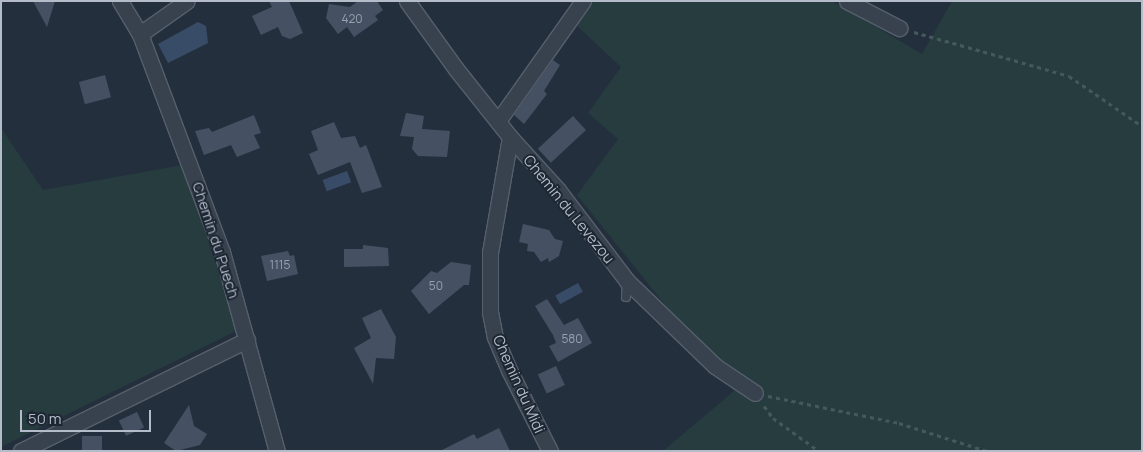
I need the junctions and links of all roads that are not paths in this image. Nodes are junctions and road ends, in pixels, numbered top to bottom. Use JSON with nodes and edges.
{"nodes":[{"id":1,"x":120,"y":1,"type":"edge"},
{"id":2,"x":187,"y":1,"type":"edge"},
{"id":3,"x":407,"y":1,"type":"edge"},
{"id":4,"x":583,"y":1,"type":"edge"},
{"id":5,"x":847,"y":1,"type":"edge"},
{"id":6,"x":899,"y":28,"type":"road end"},
{"id":7,"x":140,"y":34,"type":"junction"},
{"id":8,"x":498,"y":121,"type":"junction"},
{"id":9,"x":510,"y":137,"type":"junction"},
{"id":10,"x":247,"y":340,"type":"junction"},
{"id":11,"x":756,"y":393,"type":"road end"},
{"id":12,"x":21,"y":451,"type":"edge"},
{"id":13,"x":277,"y":451,"type":"edge"},
{"id":14,"x":550,"y":451,"type":"edge"}],
"edges":[{"from":1,"to":7,"type":"street","name":"Chemin du Puech"},
{"from":2,"to":7,"type":"street"},
{"from":3,"to":8,"type":"street","name":"Chemin du Levezou"},
{"from":4,"to":8,"type":"street"},
{"from":5,"to":6,"type":"street"},
{"from":7,"to":10,"type":"street","name":"Chemin du Puech"},
{"from":8,"to":9,"type":"street","name":"Chemin du Levezou"},
{"from":9,"to":11,"type":"street","name":"Chemin du Levezou"},
{"from":9,"to":14,"type":"street","name":"Chemin du Midi"},
{"from":10,"to":12,"type":"street"},
{"from":10,"to":13,"type":"street","name":"Chemin du Puech"}]}
